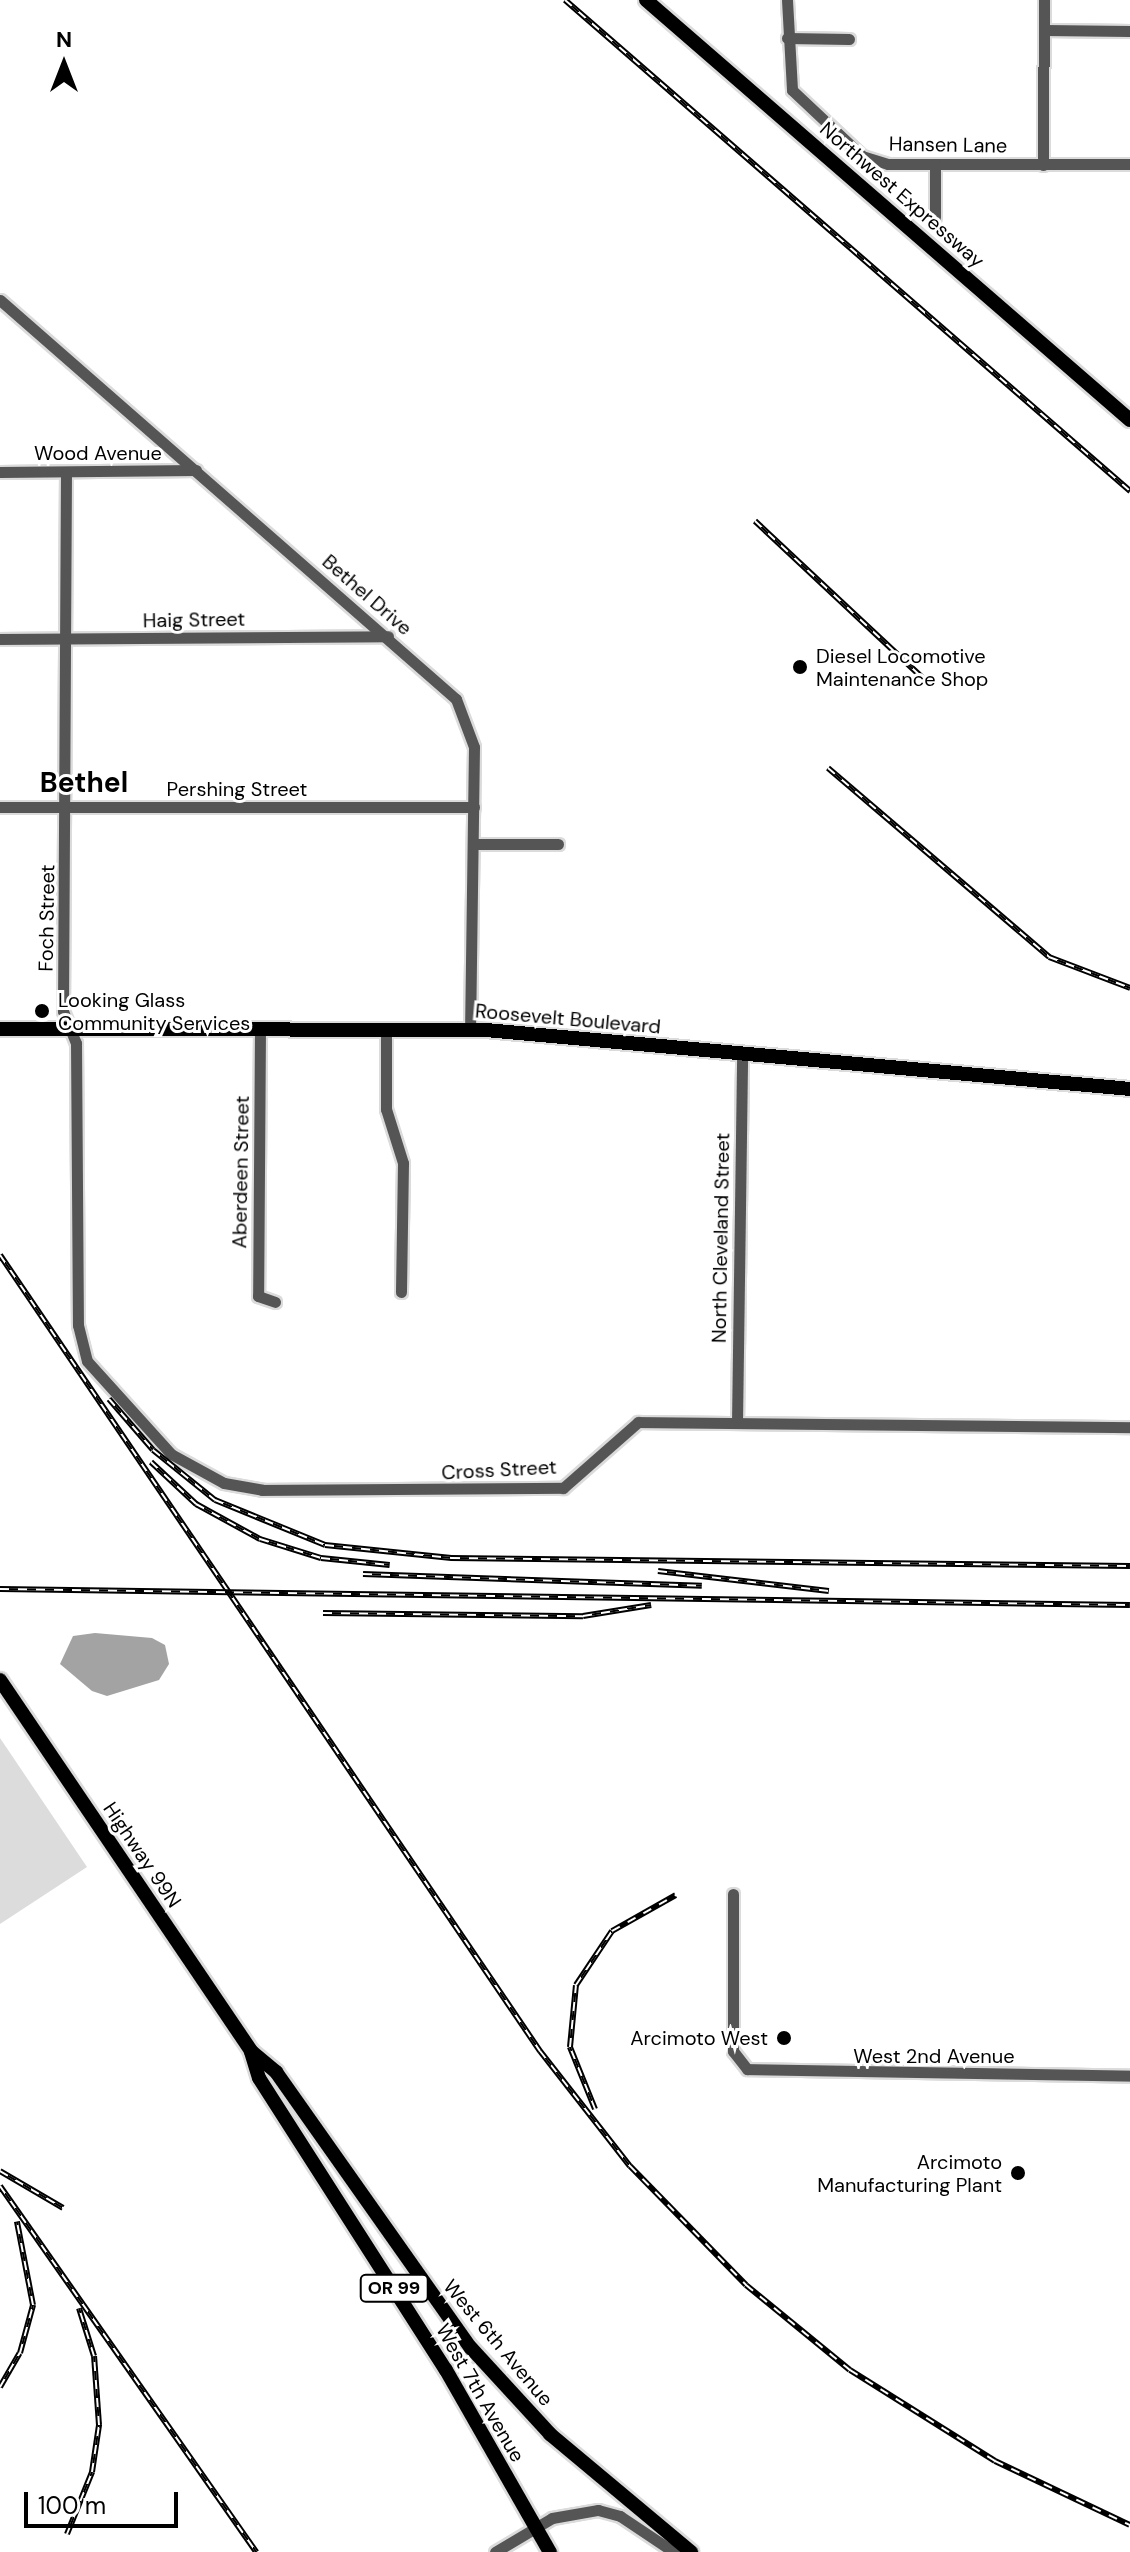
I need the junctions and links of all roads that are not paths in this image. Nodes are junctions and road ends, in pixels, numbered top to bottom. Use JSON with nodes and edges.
{"nodes":[{"id":1,"x":646,"y":0,"type":"edge"},
{"id":2,"x":787,"y":0,"type":"edge"},
{"id":3,"x":1044,"y":0,"type":"edge"},
{"id":4,"x":1044,"y":30,"type":"junction"},
{"id":5,"x":1130,"y":31,"type":"edge"},
{"id":6,"x":787,"y":38,"type":"junction"},
{"id":7,"x":849,"y":39,"type":"dead end"},
{"id":8,"x":935,"y":164,"type":"junction"},
{"id":9,"x":1130,"y":164,"type":"edge"},
{"id":10,"x":1043,"y":165,"type":"junction"},
{"id":11,"x":935,"y":217,"type":"dead end"},
{"id":12,"x":0,"y":300,"type":"edge"},
{"id":13,"x":1130,"y":420,"type":"edge"},
{"id":14,"x":196,"y":470,"type":"junction"},
{"id":15,"x":0,"y":472,"type":"edge"},
{"id":16,"x":66,"y":472,"type":"junction"},
{"id":17,"x":388,"y":636,"type":"junction"},
{"id":18,"x":0,"y":639,"type":"edge"},
{"id":19,"x":67,"y":639,"type":"junction"},
{"id":20,"x":0,"y":807,"type":"edge"},
{"id":21,"x":67,"y":807,"type":"junction"},
{"id":22,"x":474,"y":807,"type":"junction"},
{"id":23,"x":474,"y":844,"type":"junction"},
{"id":24,"x":558,"y":844,"type":"dead end"},
{"id":25,"x":69,"y":1027,"type":"junction"},
{"id":26,"x":0,"y":1029,"type":"edge"},
{"id":27,"x":260,"y":1029,"type":"junction"},
{"id":28,"x":386,"y":1030,"type":"junction"},
{"id":29,"x":470,"y":1030,"type":"junction"},
{"id":30,"x":742,"y":1053,"type":"junction"},
{"id":31,"x":1130,"y":1089,"type":"edge"},
{"id":32,"x":401,"y":1292,"type":"dead end"},
{"id":33,"x":275,"y":1302,"type":"dead end"},
{"id":34,"x":87,"y":1361,"type":"joint"},
{"id":35,"x":737,"y":1423,"type":"junction"},
{"id":36,"x":1130,"y":1427,"type":"edge"},
{"id":37,"x":0,"y":1680,"type":"edge"},
{"id":38,"x":733,"y":1894,"type":"dead end"},
{"id":39,"x":251,"y":2051,"type":"junction"},
{"id":40,"x":1130,"y":2076,"type":"edge"},
{"id":41,"x":534,"y":2528,"type":"junction"},
{"id":42,"x":495,"y":2552,"type":"edge"},
{"id":43,"x":550,"y":2552,"type":"edge"},
{"id":44,"x":674,"y":2552,"type":"edge"},
{"id":45,"x":691,"y":2552,"type":"edge"}],
"edges":[{"from":1,"to":13,"type":"main road","name":"Northwest Expressway"},
{"from":2,"to":6,"type":"street"},
{"from":3,"to":4,"type":"street"},
{"from":4,"to":5,"type":"street"},
{"from":4,"to":10,"type":"street"},
{"from":6,"to":7,"type":"street"},
{"from":6,"to":8,"type":"street","name":"Hansen Lane"},
{"from":8,"to":10,"type":"street","name":"Hansen Lane"},
{"from":8,"to":11,"type":"street"},
{"from":9,"to":10,"type":"street","name":"Hansen Lane"},
{"from":12,"to":14,"type":"street","name":"Bethel Drive"},
{"from":14,"to":16,"type":"street","name":"Wood Avenue"},
{"from":14,"to":17,"type":"street","name":"Bethel Drive"},
{"from":15,"to":16,"type":"street","name":"Wood Avenue"},
{"from":16,"to":19,"type":"street","name":"Foch Street"},
{"from":17,"to":19,"type":"street","name":"Haig Street"},
{"from":17,"to":22,"type":"street","name":"Bethel Drive"},
{"from":18,"to":19,"type":"street","name":"Haig Street"},
{"from":19,"to":21,"type":"street","name":"Foch Street"},
{"from":20,"to":21,"type":"street","name":"Pershing Street"},
{"from":21,"to":22,"type":"street","name":"Pershing Street"},
{"from":21,"to":25,"type":"street","name":"Foch Street"},
{"from":22,"to":23,"type":"street","name":"Bethel Drive"},
{"from":23,"to":24,"type":"street"},
{"from":23,"to":29,"type":"street","name":"Bethel Drive"},
{"from":25,"to":26,"type":"main road","name":"Roosevelt Boulevard"},
{"from":25,"to":27,"type":"main road","name":"Roosevelt Boulevard"},
{"from":25,"to":34,"type":"street","name":"Foch Street"},
{"from":27,"to":28,"type":"main road","name":"Roosevelt Boulevard"},
{"from":27,"to":33,"type":"street","name":"Aberdeen Street"},
{"from":28,"to":29,"type":"main road","name":"Roosevelt Boulevard"},
{"from":28,"to":32,"type":"street"},
{"from":29,"to":30,"type":"main road","name":"Roosevelt Boulevard"},
{"from":30,"to":31,"type":"main road","name":"Roosevelt Boulevard"},
{"from":30,"to":35,"type":"street","name":"North Cleveland Street"},
{"from":34,"to":35,"type":"street","name":"Cross Street"},
{"from":35,"to":36,"type":"street","name":"Cross Street"},
{"from":37,"to":39,"type":"main road","name":"Highway 99N","number":"OR 99"},
{"from":38,"to":40,"type":"street","name":"West 2nd Avenue"},
{"from":39,"to":41,"type":"main road","name":"West 7th Avenue","number":"OR 99"},
{"from":39,"to":45,"type":"main road","name":"West 6th Avenue","number":"OR 99"},
{"from":41,"to":42,"type":"street"},
{"from":41,"to":43,"type":"main road","name":"West 7th Avenue","number":"OR 99"},
{"from":41,"to":44,"type":"street"}]}
